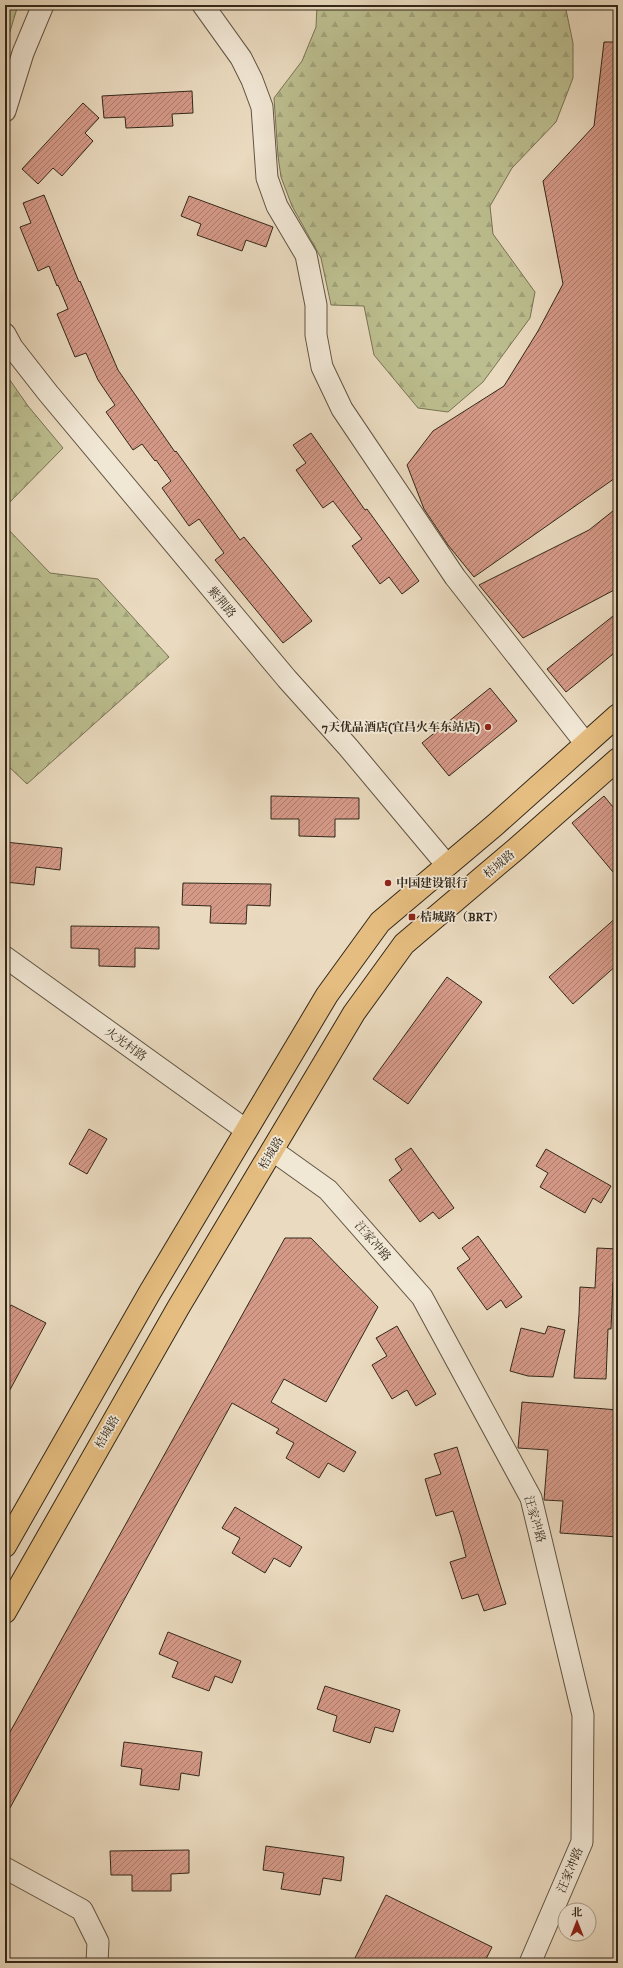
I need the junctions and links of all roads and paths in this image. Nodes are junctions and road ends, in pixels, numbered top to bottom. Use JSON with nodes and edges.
{"nodes":[{"id":1,"x":43,"y":5,"type":"edge"},
{"id":2,"x":203,"y":5,"type":"edge"},
{"id":3,"x":5,"y":112,"type":"edge"},
{"id":4,"x":5,"y":334,"type":"edge"},
{"id":5,"x":618,"y":715,"type":"edge"},
{"id":6,"x":586,"y":744,"type":"junction"},
{"id":7,"x":618,"y":759,"type":"edge"},
{"id":8,"x":446,"y":864,"type":"junction"},
{"id":9,"x":5,"y":957,"type":"edge"},
{"id":10,"x":246,"y":1130,"type":"junction"},
{"id":11,"x":272,"y":1150,"type":"junction"},
{"id":12,"x":5,"y":1546,"type":"edge"},
{"id":13,"x":5,"y":1612,"type":"edge"},
{"id":14,"x":5,"y":1868,"type":"edge"},
{"id":15,"x":97,"y":1963,"type":"edge"},
{"id":16,"x":530,"y":1963,"type":"edge"}],
"edges":[{"from":1,"to":3,"type":"street"},
{"from":2,"to":6,"type":"street"},
{"from":4,"to":8,"type":"street","name":"紫荆路"},
{"from":5,"to":6,"type":"main road"},
{"from":6,"to":8,"type":"main road"},
{"from":7,"to":11,"type":"main road","name":"桔城路"},
{"from":8,"to":10,"type":"main road"},
{"from":9,"to":10,"type":"street","name":"火光村路"},
{"from":10,"to":12,"type":"main road"},
{"from":11,"to":13,"type":"main road","name":"桔城路"},
{"from":11,"to":16,"type":"street","name":"汪家冲路"},
{"from":14,"to":15,"type":"street"}]}
